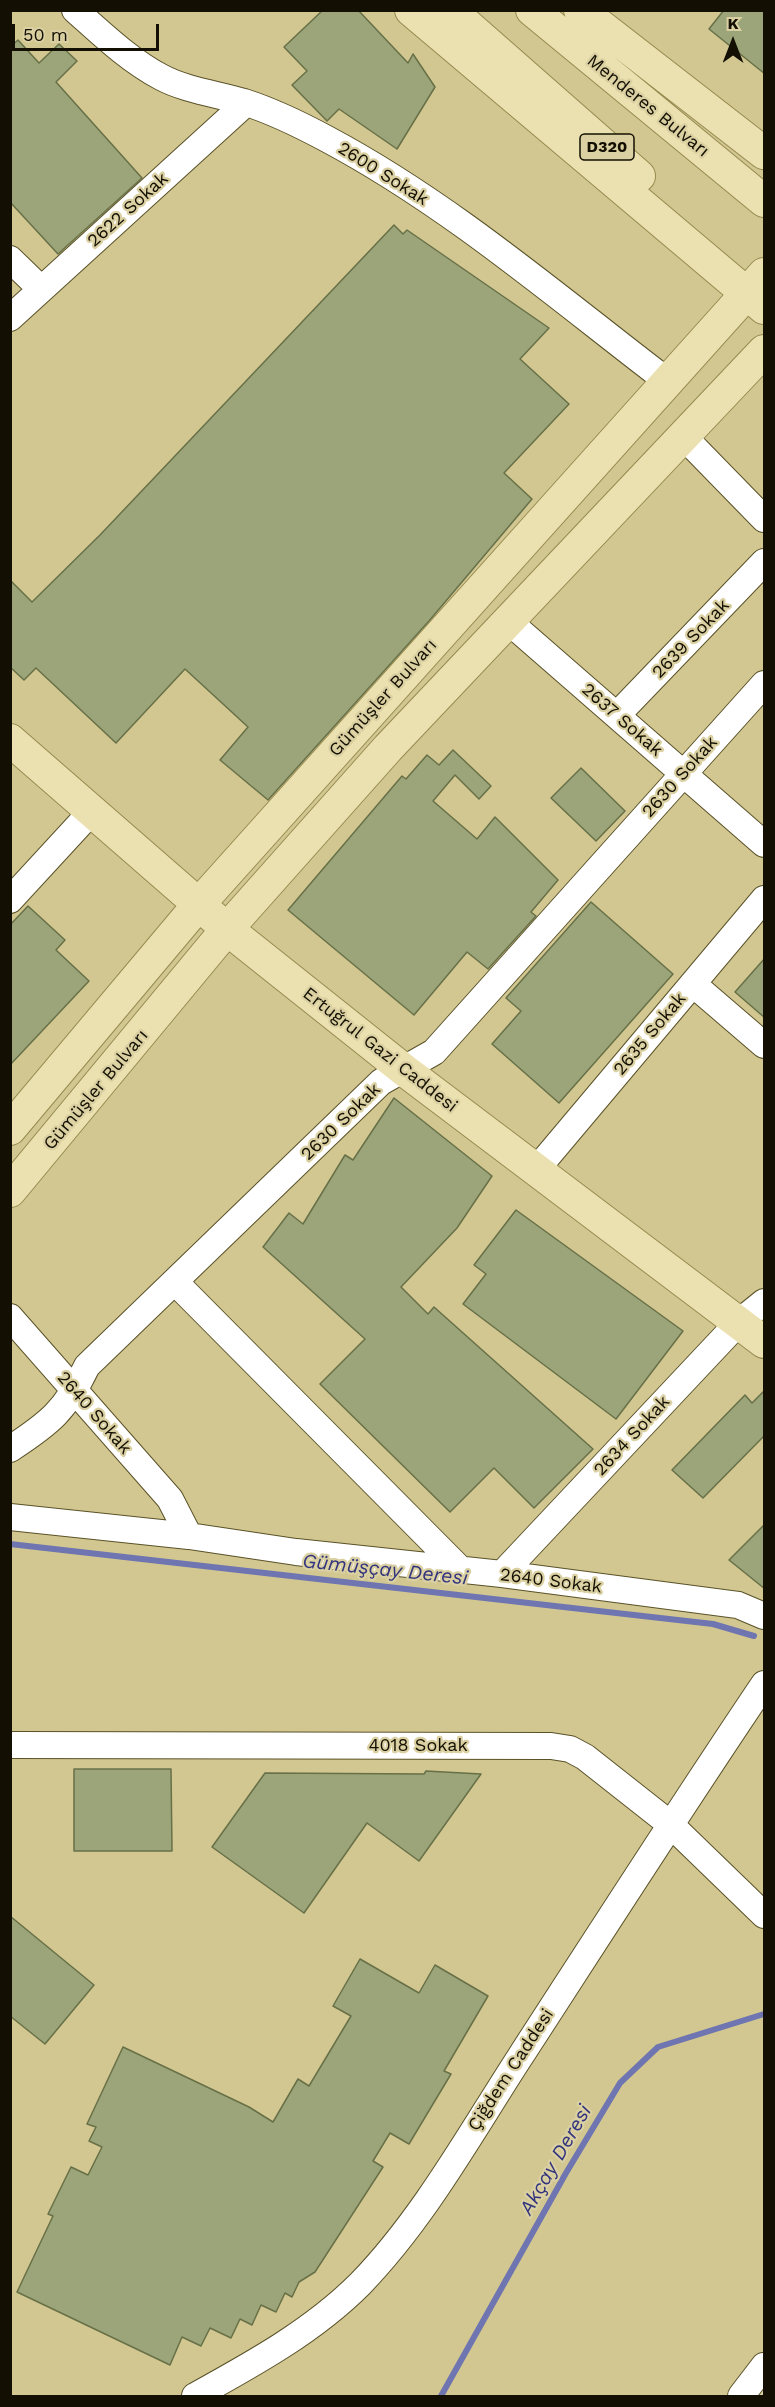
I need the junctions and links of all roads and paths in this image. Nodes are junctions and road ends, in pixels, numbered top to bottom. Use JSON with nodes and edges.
{"nodes":[{"id":1,"x":75,"y":10,"type":"edge"},
{"id":2,"x":411,"y":10,"type":"edge"},
{"id":3,"x":450,"y":10,"type":"edge"},
{"id":4,"x":532,"y":10,"type":"edge"},
{"id":5,"x":580,"y":10,"type":"edge"},
{"id":6,"x":246,"y":103,"type":"junction"},
{"id":7,"x":765,"y":153,"type":"edge"},
{"id":8,"x":765,"y":201,"type":"edge"},
{"id":9,"x":10,"y":259,"type":"edge"},
{"id":10,"x":760,"y":287,"type":"edge"},
{"id":11,"x":41,"y":289,"type":"junction"},
{"id":12,"x":10,"y":318,"type":"edge"},
{"id":13,"x":765,"y":351,"type":"edge"},
{"id":14,"x":667,"y":381,"type":"junction"},
{"id":15,"x":684,"y":437,"type":"junction"},
{"id":16,"x":765,"y":519,"type":"edge"},
{"id":17,"x":765,"y":562,"type":"edge"},
{"id":18,"x":507,"y":620,"type":"junction"},
{"id":19,"x":765,"y":684,"type":"edge"},
{"id":20,"x":617,"y":715,"type":"junction"},
{"id":21,"x":10,"y":740,"type":"edge"},
{"id":22,"x":683,"y":773,"type":"junction"},
{"id":23,"x":92,"y":811,"type":"junction"},
{"id":24,"x":765,"y":844,"type":"edge"},
{"id":25,"x":765,"y":899,"type":"edge"},
{"id":26,"x":10,"y":900,"type":"edge"},
{"id":27,"x":199,"y":904,"type":"junction"},
{"id":28,"x":227,"y":929,"type":"junction"},
{"id":29,"x":693,"y":984,"type":"junction"},
{"id":30,"x":765,"y":1045,"type":"edge"},
{"id":31,"x":404,"y":1070,"type":"junction"},
{"id":32,"x":10,"y":1129,"type":"edge"},
{"id":33,"x":536,"y":1170,"type":"junction"},
{"id":34,"x":10,"y":1191,"type":"edge"},
{"id":35,"x":175,"y":1282,"type":"junction"},
{"id":36,"x":765,"y":1302,"type":"edge"},
{"id":37,"x":10,"y":1317,"type":"edge"},
{"id":38,"x":738,"y":1323,"type":"junction"},
{"id":39,"x":765,"y":1342,"type":"edge"},
{"id":40,"x":75,"y":1391,"type":"junction"},
{"id":41,"x":10,"y":1449,"type":"edge"},
{"id":42,"x":10,"y":1517,"type":"edge"},
{"id":43,"x":189,"y":1536,"type":"junction"},
{"id":44,"x":461,"y":1570,"type":"junction"},
{"id":45,"x":502,"y":1574,"type":"junction"},
{"id":46,"x":765,"y":1616,"type":"edge"},
{"id":47,"x":765,"y":1684,"type":"edge"},
{"id":48,"x":10,"y":1745,"type":"edge"},
{"id":49,"x":670,"y":1824,"type":"junction"},
{"id":50,"x":765,"y":1915,"type":"edge"},
{"id":51,"x":765,"y":2366,"type":"edge"},
{"id":52,"x":195,"y":2397,"type":"edge"},
{"id":53,"x":741,"y":2397,"type":"edge"}],
"edges":[{"from":1,"to":6,"type":"street","name":"2600 Sokak"},
{"from":2,"to":10,"type":"main road"},
{"from":3,"to":10,"type":"main road","number":"D320"},
{"from":4,"to":8,"type":"main road","name":"Menderes Bulvarı"},
{"from":5,"to":7,"type":"main road"},
{"from":6,"to":11,"type":"street","name":"2622 Sokak"},
{"from":6,"to":14,"type":"street","name":"2600 Sokak"},
{"from":9,"to":11,"type":"street"},
{"from":10,"to":14,"type":"main road","name":"Gümüşler Bulvarı"},
{"from":11,"to":12,"type":"street","name":"2622 Sokak"},
{"from":13,"to":15,"type":"main road","name":"Gümüşler Bulvarı"},
{"from":14,"to":27,"type":"main road","name":"Gümüşler Bulvarı"},
{"from":15,"to":16,"type":"street"},
{"from":15,"to":18,"type":"main road","name":"Gümüşler Bulvarı"},
{"from":17,"to":20,"type":"street","name":"2639 Sokak"},
{"from":18,"to":20,"type":"street","name":"2637 Sokak"},
{"from":18,"to":28,"type":"main road","name":"Gümüşler Bulvarı"},
{"from":19,"to":22,"type":"street","name":"2630 Sokak"},
{"from":20,"to":22,"type":"street","name":"2637 Sokak"},
{"from":21,"to":23,"type":"main road","name":"Ertuğrul Gazi Caddesi"},
{"from":22,"to":24,"type":"street","name":"2637 Sokak"},
{"from":22,"to":31,"type":"street","name":"2630 Sokak"},
{"from":23,"to":26,"type":"street"},
{"from":23,"to":27,"type":"main road","name":"Ertuğrul Gazi Caddesi"},
{"from":25,"to":29,"type":"street","name":"2635 Sokak"},
{"from":27,"to":28,"type":"main road","name":"Ertuğrul Gazi Caddesi"},
{"from":27,"to":32,"type":"main road","name":"Gümüşler Bulvarı"},
{"from":28,"to":31,"type":"main road","name":"Ertuğrul Gazi Caddesi"},
{"from":28,"to":34,"type":"main road","name":"Gümüşler Bulvarı"},
{"from":29,"to":30,"type":"street"},
{"from":29,"to":33,"type":"street","name":"2635 Sokak"},
{"from":31,"to":33,"type":"main road","name":"Ertuğrul Gazi Caddesi"},
{"from":31,"to":35,"type":"street","name":"2630 Sokak"},
{"from":33,"to":38,"type":"main road","name":"Ertuğrul Gazi Caddesi"},
{"from":35,"to":40,"type":"street","name":"2630 Sokak"},
{"from":35,"to":44,"type":"street"},
{"from":36,"to":38,"type":"street","name":"2634 Sokak"},
{"from":37,"to":40,"type":"street","name":"2640 Sokak"},
{"from":38,"to":39,"type":"main road","name":"Ertuğrul Gazi Caddesi"},
{"from":38,"to":45,"type":"street","name":"2634 Sokak"},
{"from":40,"to":41,"type":"street","name":"2630 Sokak"},
{"from":40,"to":43,"type":"street","name":"2640 Sokak"},
{"from":42,"to":43,"type":"street"},
{"from":43,"to":44,"type":"street","name":"2640 Sokak"},
{"from":44,"to":45,"type":"street","name":"2640 Sokak"},
{"from":45,"to":46,"type":"street","name":"2640 Sokak"},
{"from":47,"to":49,"type":"street","name":"Çiğdem Caddesi"},
{"from":48,"to":49,"type":"street","name":"4018 Sokak"},
{"from":49,"to":50,"type":"street","name":"4018 Sokak"},
{"from":49,"to":52,"type":"street","name":"Çiğdem Caddesi"},
{"from":51,"to":53,"type":"street"}]}
